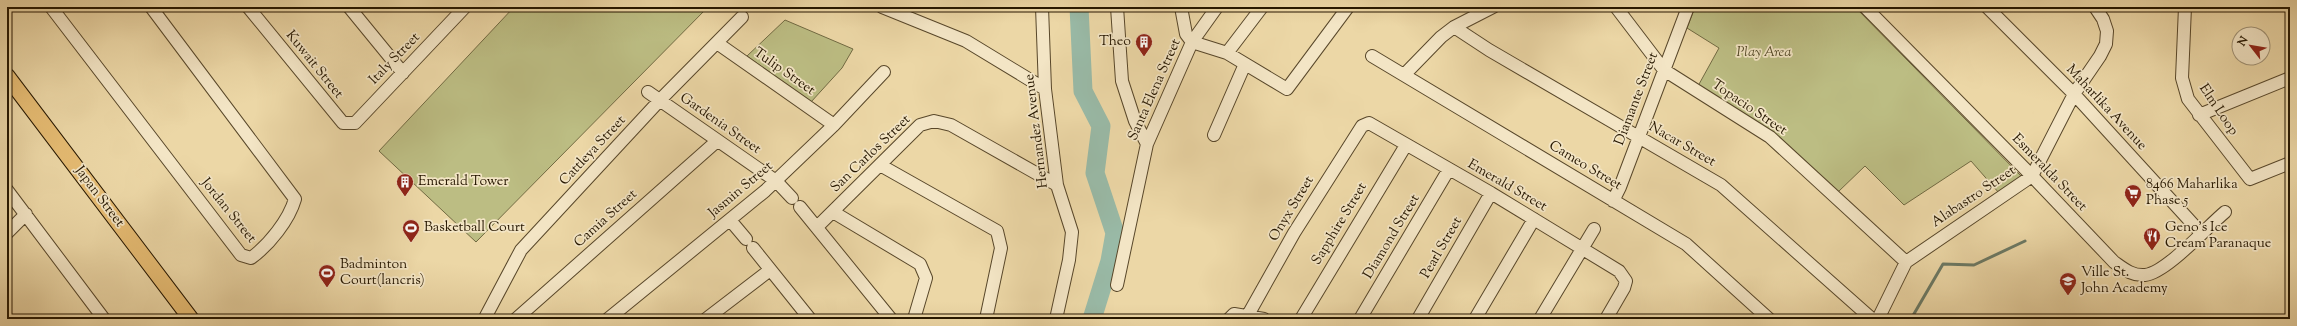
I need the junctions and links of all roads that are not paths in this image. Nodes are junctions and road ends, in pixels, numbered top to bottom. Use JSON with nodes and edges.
{"nodes":[{"id":1,"x":51,"y":7,"type":"edge"},
{"id":2,"x":151,"y":7,"type":"edge"},
{"id":3,"x":248,"y":7,"type":"edge"},
{"id":4,"x":349,"y":7,"type":"edge"},
{"id":5,"x":882,"y":7,"type":"edge"},
{"id":6,"x":1042,"y":7,"type":"edge"},
{"id":7,"x":1116,"y":7,"type":"edge"},
{"id":8,"x":1181,"y":7,"type":"edge"},
{"id":9,"x":1216,"y":7,"type":"edge"},
{"id":10,"x":1262,"y":7,"type":"edge"},
{"id":11,"x":1348,"y":7,"type":"edge"},
{"id":12,"x":1493,"y":7,"type":"edge"},
{"id":13,"x":1616,"y":7,"type":"edge"},
{"id":14,"x":1688,"y":7,"type":"edge"},
{"id":15,"x":1864,"y":7,"type":"edge"},
{"id":16,"x":1987,"y":7,"type":"edge"},
{"id":17,"x":2095,"y":7,"type":"edge"},
{"id":18,"x":2185,"y":7,"type":"edge"},
{"id":19,"x":458,"y":10,"type":"edge"},
{"id":20,"x":742,"y":17,"type":"dead end"},
{"id":21,"x":1454,"y":27,"type":"junction"},
{"id":22,"x":1192,"y":42,"type":"junction"},
{"id":23,"x":717,"y":43,"type":"junction"},
{"id":24,"x":1227,"y":52,"type":"junction"},
{"id":25,"x":1372,"y":56,"type":"dead end"},
{"id":26,"x":1245,"y":64,"type":"junction"},
{"id":27,"x":1664,"y":70,"type":"junction"},
{"id":28,"x":884,"y":72,"type":"dead end"},
{"id":29,"x":403,"y":73,"type":"junction"},
{"id":30,"x":1404,"y":75,"type":"junction"},
{"id":31,"x":7,"y":76,"type":"edge"},
{"id":32,"x":2290,"y":78,"type":"edge"},
{"id":33,"x":1045,"y":89,"type":"junction"},
{"id":34,"x":648,"y":92,"type":"dead end"},
{"id":35,"x":2074,"y":94,"type":"junction"},
{"id":36,"x":660,"y":100,"type":"junction"},
{"id":37,"x":2200,"y":115,"type":"junction"},
{"id":38,"x":343,"y":123,"type":"joint"},
{"id":39,"x":1368,"y":123,"type":"joint"},
{"id":40,"x":834,"y":125,"type":"junction"},
{"id":41,"x":1214,"y":135,"type":"dead end"},
{"id":42,"x":1639,"y":137,"type":"junction"},
{"id":43,"x":717,"y":140,"type":"junction"},
{"id":44,"x":1146,"y":144,"type":"junction"},
{"id":45,"x":1406,"y":145,"type":"junction"},
{"id":46,"x":2290,"y":163,"type":"edge"},
{"id":47,"x":880,"y":165,"type":"junction"},
{"id":48,"x":1449,"y":170,"type":"junction"},
{"id":49,"x":2032,"y":176,"type":"junction"},
{"id":50,"x":776,"y":181,"type":"junction"},
{"id":51,"x":1057,"y":186,"type":"junction"},
{"id":52,"x":7,"y":190,"type":"edge"},
{"id":53,"x":1491,"y":193,"type":"junction"},
{"id":54,"x":1613,"y":201,"type":"junction"},
{"id":55,"x":833,"y":212,"type":"junction"},
{"id":56,"x":2225,"y":212,"type":"dead end"},
{"id":57,"x":26,"y":214,"type":"junction"},
{"id":58,"x":1534,"y":219,"type":"junction"},
{"id":59,"x":730,"y":220,"type":"junction"},
{"id":60,"x":817,"y":227,"type":"junction"},
{"id":61,"x":1594,"y":229,"type":"dead end"},
{"id":62,"x":7,"y":233,"type":"edge"},
{"id":63,"x":2201,"y":233,"type":"junction"},
{"id":64,"x":1583,"y":247,"type":"junction"},
{"id":65,"x":1906,"y":262,"type":"junction"},
{"id":66,"x":770,"y":270,"type":"junction"},
{"id":67,"x":1117,"y":285,"type":"dead end"},
{"id":68,"x":1248,"y":316,"type":"junction"},
{"id":69,"x":104,"y":319,"type":"edge"},
{"id":70,"x":191,"y":319,"type":"edge"},
{"id":71,"x":487,"y":319,"type":"edge"},
{"id":72,"x":516,"y":319,"type":"edge"},
{"id":73,"x":608,"y":319,"type":"edge"},
{"id":74,"x":706,"y":319,"type":"edge"},
{"id":75,"x":810,"y":319,"type":"edge"},
{"id":76,"x":891,"y":319,"type":"edge"},
{"id":77,"x":914,"y":319,"type":"edge"},
{"id":78,"x":986,"y":319,"type":"edge"},
{"id":79,"x":1056,"y":319,"type":"edge"},
{"id":80,"x":1229,"y":319,"type":"edge"},
{"id":81,"x":1264,"y":319,"type":"edge"},
{"id":82,"x":1301,"y":319,"type":"edge"},
{"id":83,"x":1360,"y":319,"type":"edge"},
{"id":84,"x":1418,"y":319,"type":"edge"},
{"id":85,"x":1475,"y":319,"type":"edge"},
{"id":86,"x":1540,"y":319,"type":"edge"},
{"id":87,"x":1606,"y":319,"type":"edge"},
{"id":88,"x":1769,"y":319,"type":"edge"},
{"id":89,"x":1872,"y":319,"type":"edge"},
{"id":90,"x":1878,"y":319,"type":"edge"}],
"edges":[{"from":1,"to":2,"type":"street","name":"Jordan Street"},
{"from":3,"to":38,"type":"street","name":"Kuwait Street"},
{"from":4,"to":29,"type":"street"},
{"from":5,"to":33,"type":"street"},
{"from":6,"to":33,"type":"street","name":"Hernandez Avenue"},
{"from":7,"to":44,"type":"street"},
{"from":8,"to":22,"type":"street"},
{"from":9,"to":22,"type":"street","name":"Santa Elena Street"},
{"from":10,"to":24,"type":"street"},
{"from":11,"to":26,"type":"street"},
{"from":12,"to":21,"type":"street"},
{"from":13,"to":27,"type":"street","name":"Topacio Street"},
{"from":14,"to":27,"type":"street","name":"Diamante Street"},
{"from":15,"to":49,"type":"street","name":"Esmeralda Street"},
{"from":16,"to":35,"type":"street","name":"Maharlika Avenue"},
{"from":17,"to":35,"type":"street","name":"Alabastro Street"},
{"from":18,"to":37,"type":"street","name":"Elm Loop"},
{"from":19,"to":29,"type":"street","name":"Italy Street"},
{"from":20,"to":23,"type":"street","name":"Cattleya Street"},
{"from":21,"to":30,"type":"street"},
{"from":21,"to":42,"type":"street","name":"Nacar Street"},
{"from":22,"to":24,"type":"street"},
{"from":22,"to":44,"type":"street","name":"Santa Elena Street"},
{"from":23,"to":36,"type":"street","name":"Cattleya Street"},
{"from":23,"to":40,"type":"street","name":"Tulip Street"},
{"from":24,"to":26,"type":"street"},
{"from":25,"to":30,"type":"street","name":"Cameo Street"},
{"from":26,"to":41,"type":"street"},
{"from":27,"to":42,"type":"street","name":"Diamante Street"},
{"from":27,"to":65,"type":"street","name":"Topacio Street"},
{"from":28,"to":40,"type":"street","name":"Jasmin Street"},
{"from":29,"to":38,"type":"street","name":"Italy Street"},
{"from":30,"to":54,"type":"street","name":"Cameo Street"},
{"from":31,"to":70,"type":"main road","name":"Japan Street"},
{"from":32,"to":37,"type":"street"},
{"from":33,"to":51,"type":"street","name":"Hernandez Avenue"},
{"from":34,"to":36,"type":"street","name":"Gardenia Street"},
{"from":35,"to":49,"type":"street","name":"Alabastro Street"},
{"from":35,"to":63,"type":"street","name":"Maharlika Avenue"},
{"from":36,"to":43,"type":"street","name":"Gardenia Street"},
{"from":36,"to":71,"type":"street","name":"Cattleya Street"},
{"from":37,"to":46,"type":"street","name":"Elm Loop"},
{"from":39,"to":45,"type":"street","name":"Emerald Street"},
{"from":39,"to":68,"type":"street","name":"Onyx Street"},
{"from":40,"to":50,"type":"street","name":"Jasmin Street"},
{"from":42,"to":54,"type":"street","name":"Diamante Street"},
{"from":42,"to":89,"type":"street","name":"Nacar Street"},
{"from":43,"to":50,"type":"street","name":"Gardenia Street"},
{"from":43,"to":72,"type":"street","name":"Camia Street"},
{"from":44,"to":67,"type":"street","name":"Santa Elena Street"},
{"from":45,"to":48,"type":"street","name":"Emerald Street"},
{"from":45,"to":82,"type":"street","name":"Sapphire Street"},
{"from":47,"to":51,"type":"street","name":"San Carlos Street"},
{"from":47,"to":55,"type":"street","name":"San Carlos Street"},
{"from":47,"to":78,"type":"street"},
{"from":48,"to":53,"type":"street","name":"Emerald Street"},
{"from":48,"to":83,"type":"street","name":"Diamond Street"},
{"from":49,"to":63,"type":"street","name":"Esmeralda Street"},
{"from":49,"to":65,"type":"street","name":"Alabastro Street"},
{"from":50,"to":59,"type":"street","name":"Jasmin Street"},
{"from":50,"to":60,"type":"street","name":"Gardenia Street"},
{"from":51,"to":79,"type":"street","name":"Hernandez Avenue"},
{"from":52,"to":57,"type":"street"},
{"from":53,"to":58,"type":"street","name":"Emerald Street"},
{"from":53,"to":84,"type":"street","name":"Pearl Street"},
{"from":54,"to":88,"type":"street","name":"Cameo Street"},
{"from":55,"to":60,"type":"street","name":"San Carlos Street"},
{"from":55,"to":77,"type":"street"},
{"from":56,"to":63,"type":"street","name":"Esmeralda Street"},
{"from":57,"to":62,"type":"street"},
{"from":57,"to":69,"type":"street"},
{"from":58,"to":64,"type":"street","name":"Emerald Street"},
{"from":58,"to":85,"type":"street"},
{"from":59,"to":66,"type":"street"},
{"from":59,"to":73,"type":"street","name":"Jasmin Street"},
{"from":60,"to":76,"type":"street","name":"Gardenia Street"},
{"from":61,"to":64,"type":"street"},
{"from":64,"to":86,"type":"street"},
{"from":64,"to":87,"type":"street","name":"Emerald Street"},
{"from":65,"to":90,"type":"street","name":"Alabastro Street"},
{"from":66,"to":74,"type":"street"},
{"from":66,"to":75,"type":"street"},
{"from":68,"to":80,"type":"street"},
{"from":68,"to":81,"type":"street"}]}
